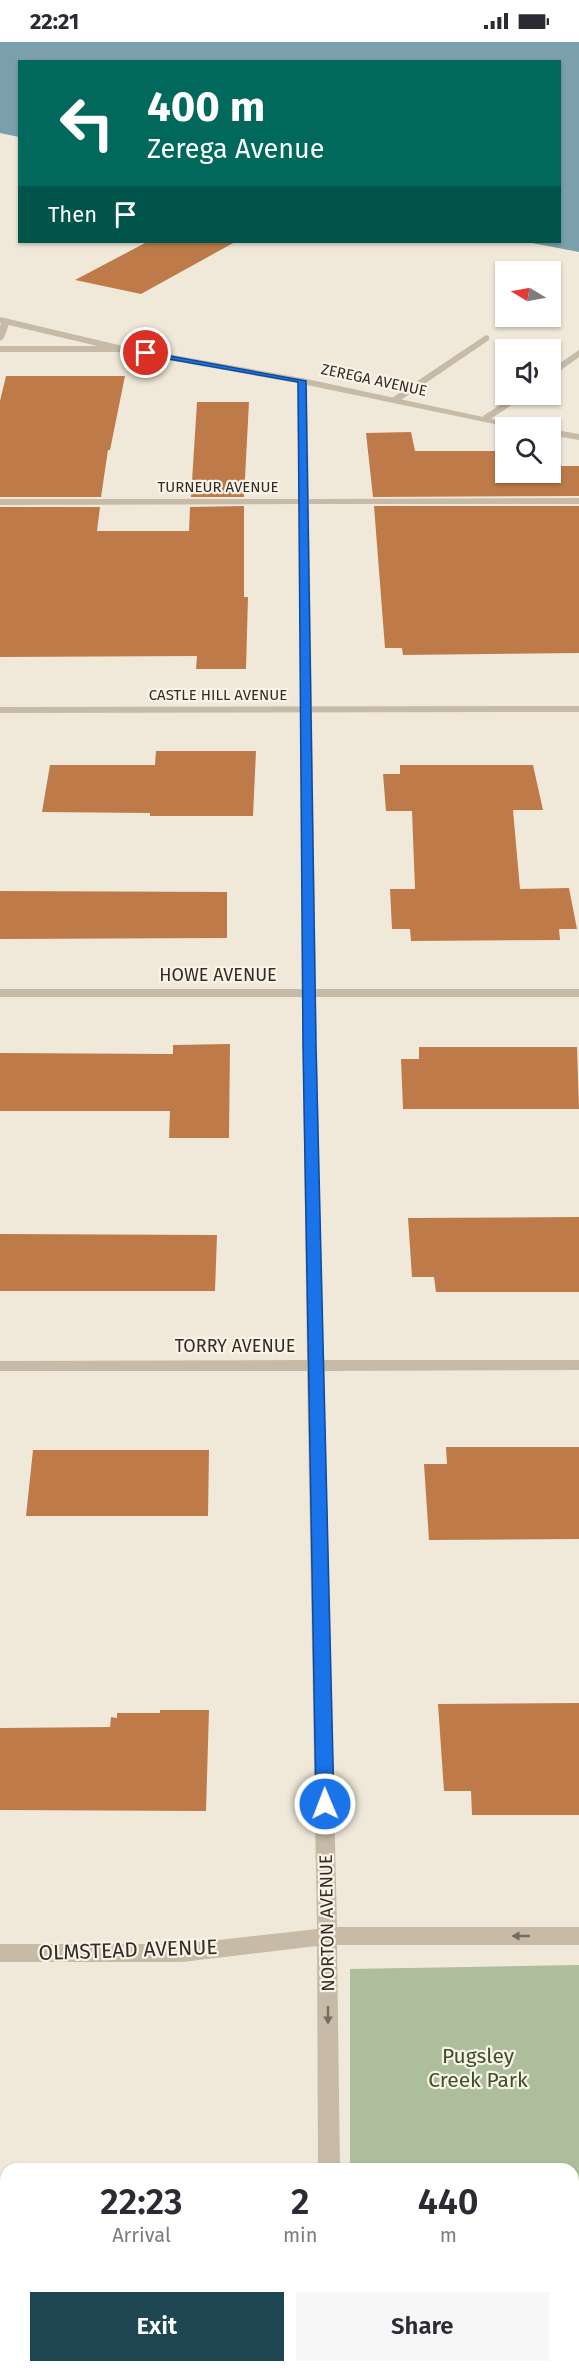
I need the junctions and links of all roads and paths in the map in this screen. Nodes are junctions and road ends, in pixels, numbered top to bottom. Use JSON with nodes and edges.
{"nodes":[{"id":1,"x":3,"y":320,"type":"edge"},
{"id":2,"x":0,"y":338,"type":"edge"},
{"id":3,"x":486,"y":339,"type":"dead end"},
{"id":4,"x":0,"y":349,"type":"edge"},
{"id":5,"x":123,"y":349,"type":"junction"},
{"id":6,"x":579,"y":353,"type":"edge"},
{"id":7,"x":561,"y":367,"type":"edge"},
{"id":8,"x":302,"y":381,"type":"junction"},
{"id":9,"x":395,"y":400,"type":"junction"},
{"id":10,"x":507,"y":405,"type":"edge"},
{"id":11,"x":486,"y":418,"type":"junction"},
{"id":12,"x":495,"y":420,"type":"edge"},
{"id":13,"x":561,"y":434,"type":"edge"},
{"id":14,"x":579,"y":437,"type":"edge"},
{"id":15,"x":579,"y":501,"type":"edge"},
{"id":16,"x":0,"y":502,"type":"edge"},
{"id":17,"x":304,"y":502,"type":"junction"},
{"id":18,"x":579,"y":709,"type":"edge"},
{"id":19,"x":0,"y":710,"type":"edge"},
{"id":20,"x":307,"y":710,"type":"junction"},
{"id":21,"x":0,"y":993,"type":"edge"},
{"id":22,"x":309,"y":993,"type":"junction"},
{"id":23,"x":579,"y":993,"type":"edge"},
{"id":24,"x":315,"y":1365,"type":"junction"},
{"id":25,"x":579,"y":1365,"type":"edge"},
{"id":26,"x":0,"y":1366,"type":"edge"},
{"id":27,"x":328,"y":1936,"type":"junction"},
{"id":28,"x":579,"y":1936,"type":"edge"},
{"id":29,"x":0,"y":1953,"type":"edge"},
{"id":30,"x":328,"y":2163,"type":"edge"}],
"edges":[{"from":1,"to":2,"type":"street"},
{"from":1,"to":5,"type":"street","name":"ZEREGA AVENUE"},
{"from":3,"to":9,"type":"street"},
{"from":4,"to":5,"type":"street"},
{"from":5,"to":8,"type":"street","name":"ZEREGA AVENUE"},
{"from":6,"to":7,"type":"street"},
{"from":8,"to":9,"type":"street","name":"ZEREGA AVENUE"},
{"from":8,"to":17,"type":"street","name":"NORTON AVENUE"},
{"from":9,"to":11,"type":"street","name":"ZEREGA AVENUE"},
{"from":10,"to":11,"type":"street"},
{"from":11,"to":12,"type":"street","name":"ZEREGA AVENUE"},
{"from":13,"to":14,"type":"street"},
{"from":15,"to":17,"type":"street","name":"TURNEUR AVENUE"},
{"from":16,"to":17,"type":"street","name":"TURNEUR AVENUE"},
{"from":17,"to":20,"type":"street","name":"NORTON AVENUE"},
{"from":18,"to":20,"type":"street","name":"CASTLE HILL AVENUE"},
{"from":19,"to":20,"type":"street","name":"CASTLE HILL AVENUE"},
{"from":20,"to":22,"type":"street","name":"NORTON AVENUE"},
{"from":21,"to":22,"type":"street","name":"HOWE AVENUE"},
{"from":22,"to":23,"type":"street","name":"HOWE AVENUE"},
{"from":22,"to":24,"type":"street","name":"NORTON AVENUE"},
{"from":24,"to":25,"type":"street","name":"TORRY AVENUE"},
{"from":24,"to":26,"type":"street","name":"TORRY AVENUE"},
{"from":24,"to":27,"type":"street","name":"NORTON AVENUE"},
{"from":28,"to":27,"type":"street","name":"OLMSTEAD AVENUE","one_way":true},
{"from":27,"to":29,"type":"street","name":"OLMSTEAD AVENUE"},
{"from":27,"to":30,"type":"street","name":"NORTON AVENUE","one_way":true}]}
